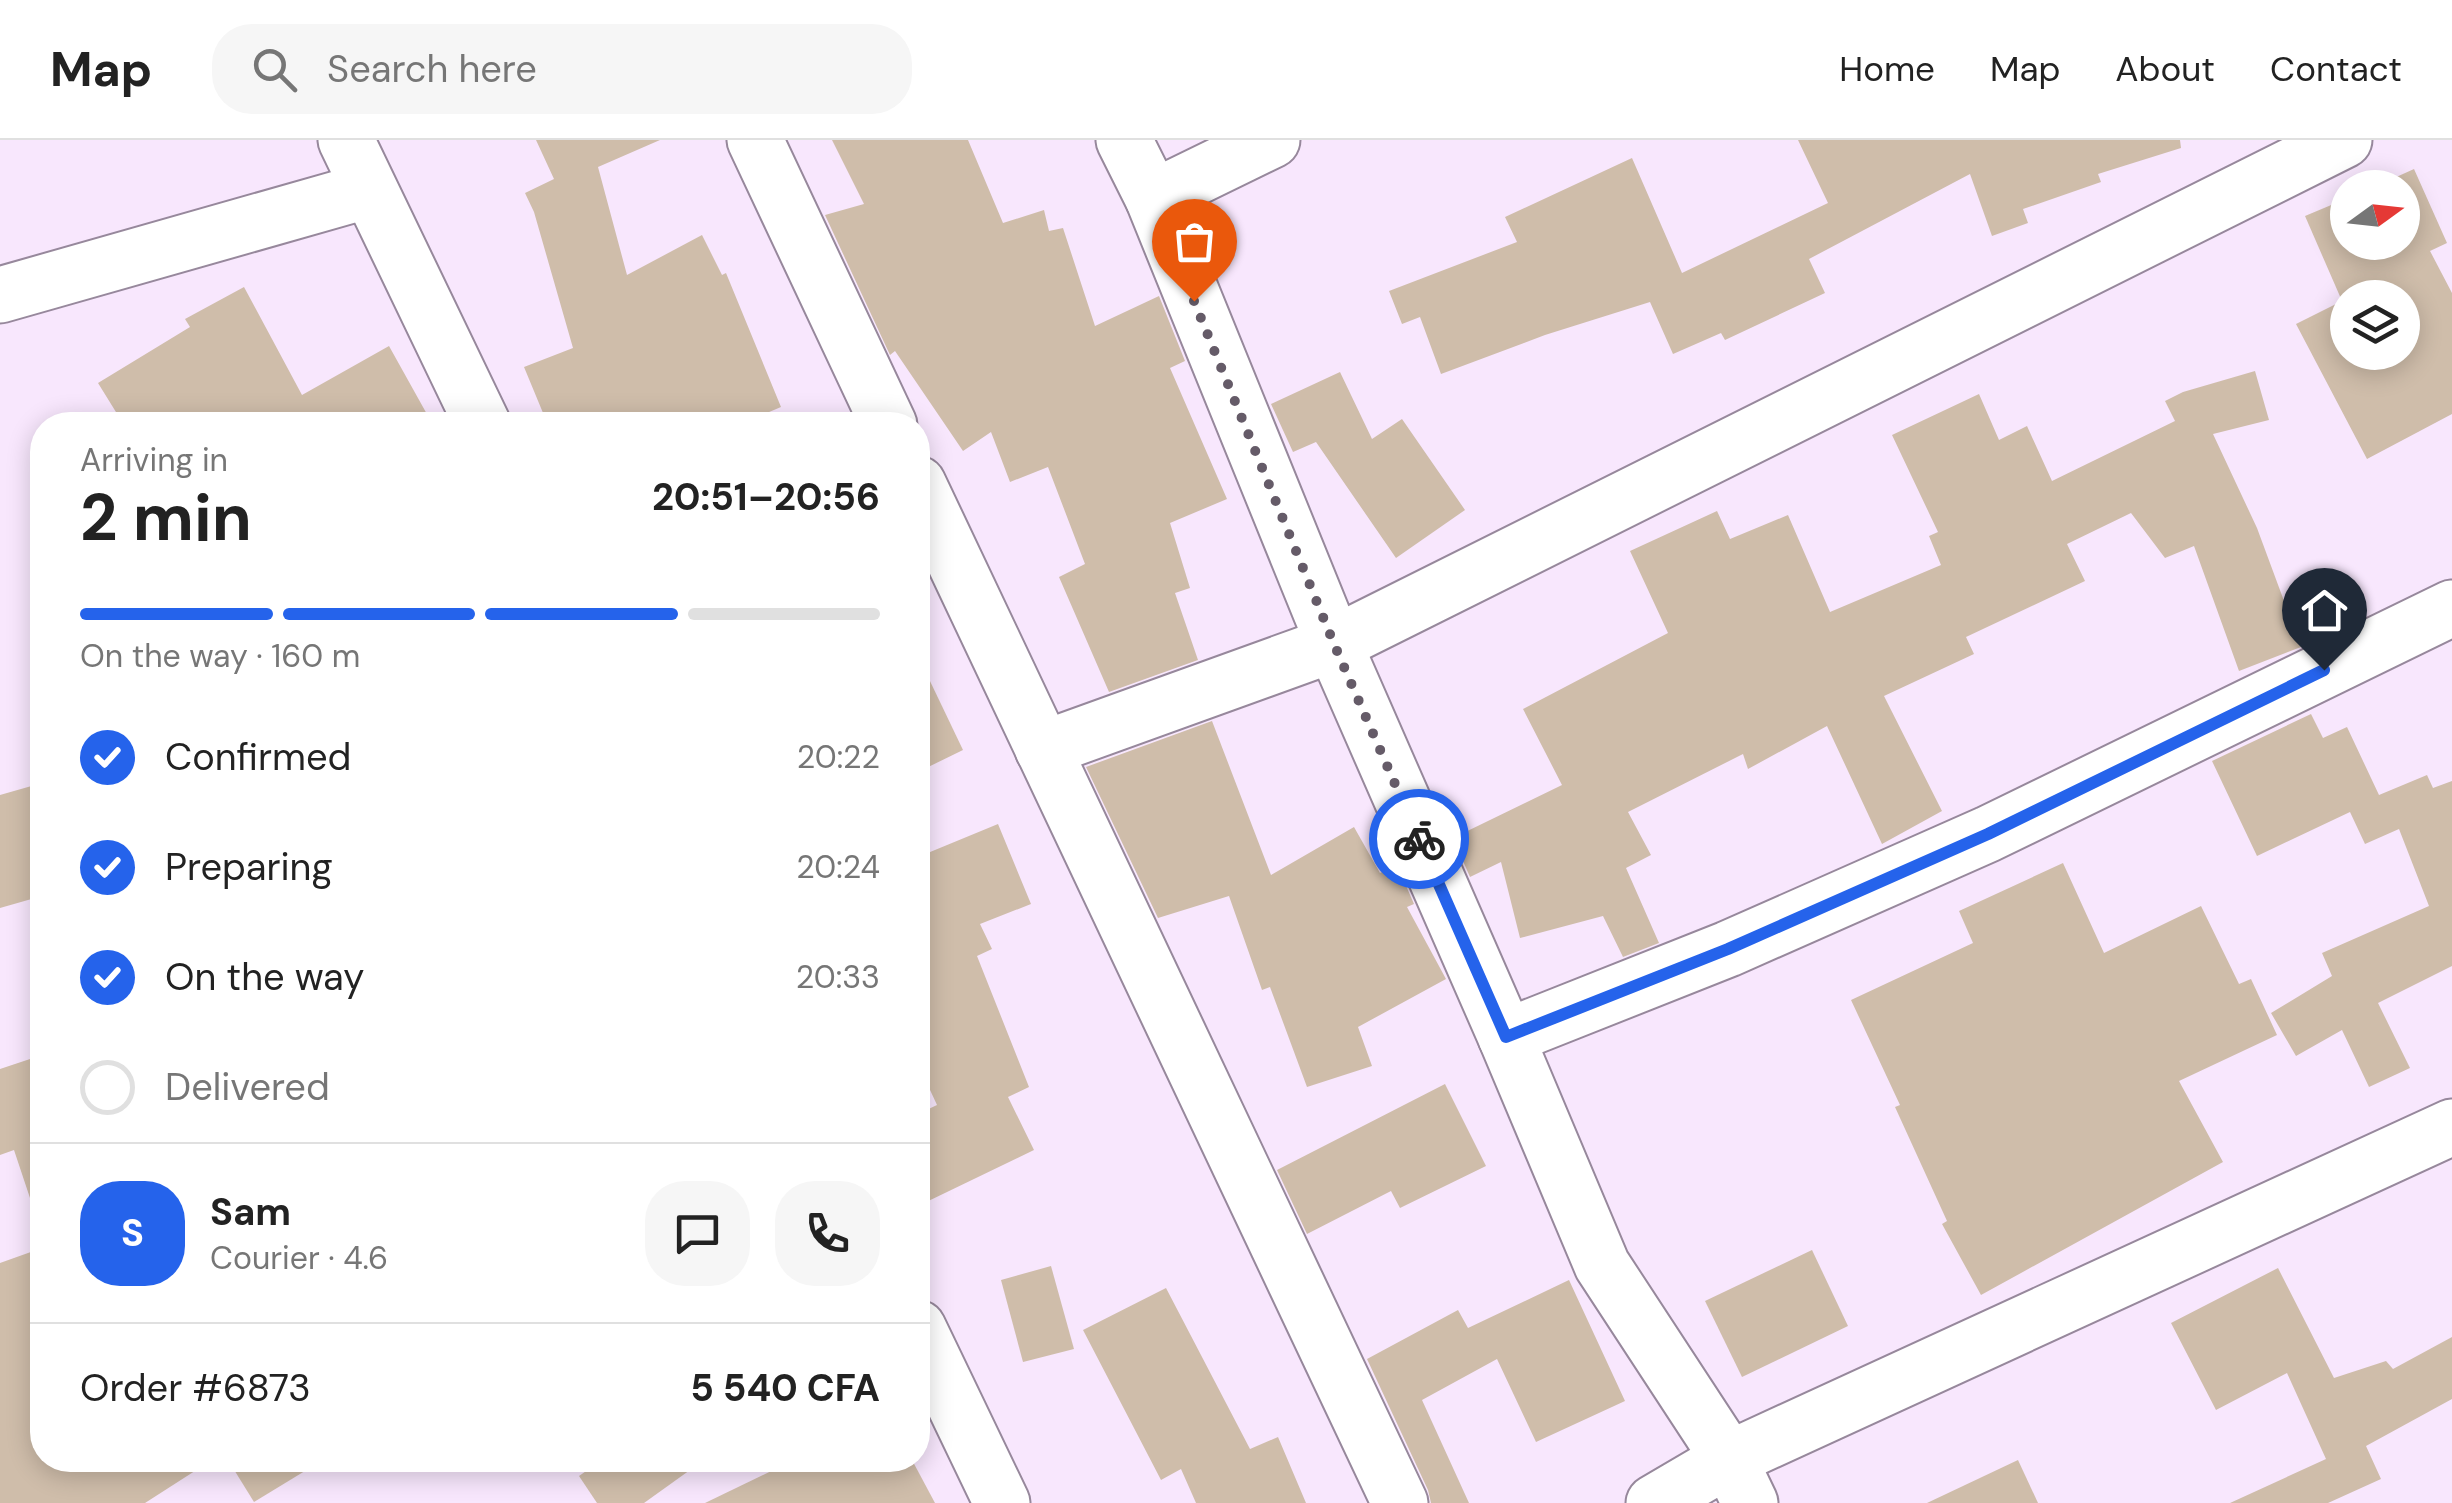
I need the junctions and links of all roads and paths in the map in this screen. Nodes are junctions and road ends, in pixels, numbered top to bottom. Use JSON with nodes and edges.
{"nodes":[{"id":1,"x":346,"y":140,"type":"edge"},
{"id":2,"x":754,"y":140,"type":"edge"},
{"id":3,"x":1124,"y":140,"type":"edge"},
{"id":4,"x":1272,"y":140,"type":"edge"},
{"id":5,"x":2344,"y":140,"type":"edge"},
{"id":6,"x":369,"y":190,"type":"junction"},
{"id":7,"x":1152,"y":198,"type":"junction"},
{"id":8,"x":0,"y":295,"type":"edge"},
{"id":9,"x":477,"y":412,"type":"edge"},
{"id":10,"x":884,"y":412,"type":"edge"},
{"id":11,"x":930,"y":509,"type":"edge"},
{"id":12,"x":2452,"y":608,"type":"edge"},
{"id":13,"x":1334,"y":644,"type":"junction"},
{"id":14,"x":1043,"y":749,"type":"junction"},
{"id":15,"x":1506,"y":1037,"type":"junction"},
{"id":16,"x":2452,"y":1126,"type":"edge"},
{"id":17,"x":930,"y":1353,"type":"edge"},
{"id":18,"x":1740,"y":1481,"type":"edge"},
{"id":19,"x":1002,"y":1503,"type":"edge"},
{"id":20,"x":1400,"y":1503,"type":"edge"},
{"id":21,"x":1654,"y":1503,"type":"edge"}],
"edges":[{"from":1,"to":6,"type":"street"},
{"from":2,"to":10,"type":"street"},
{"from":3,"to":7,"type":"street"},
{"from":4,"to":7,"type":"street"},
{"from":5,"to":13,"type":"street"},
{"from":6,"to":8,"type":"street"},
{"from":6,"to":9,"type":"street"},
{"from":7,"to":13,"type":"street"},
{"from":11,"to":14,"type":"street"},
{"from":12,"to":15,"type":"street"},
{"from":13,"to":14,"type":"street"},
{"from":13,"to":15,"type":"street"},
{"from":14,"to":20,"type":"street"},
{"from":15,"to":18,"type":"street"},
{"from":16,"to":18,"type":"street"},
{"from":17,"to":19,"type":"street"},
{"from":18,"to":21,"type":"street"}]}
